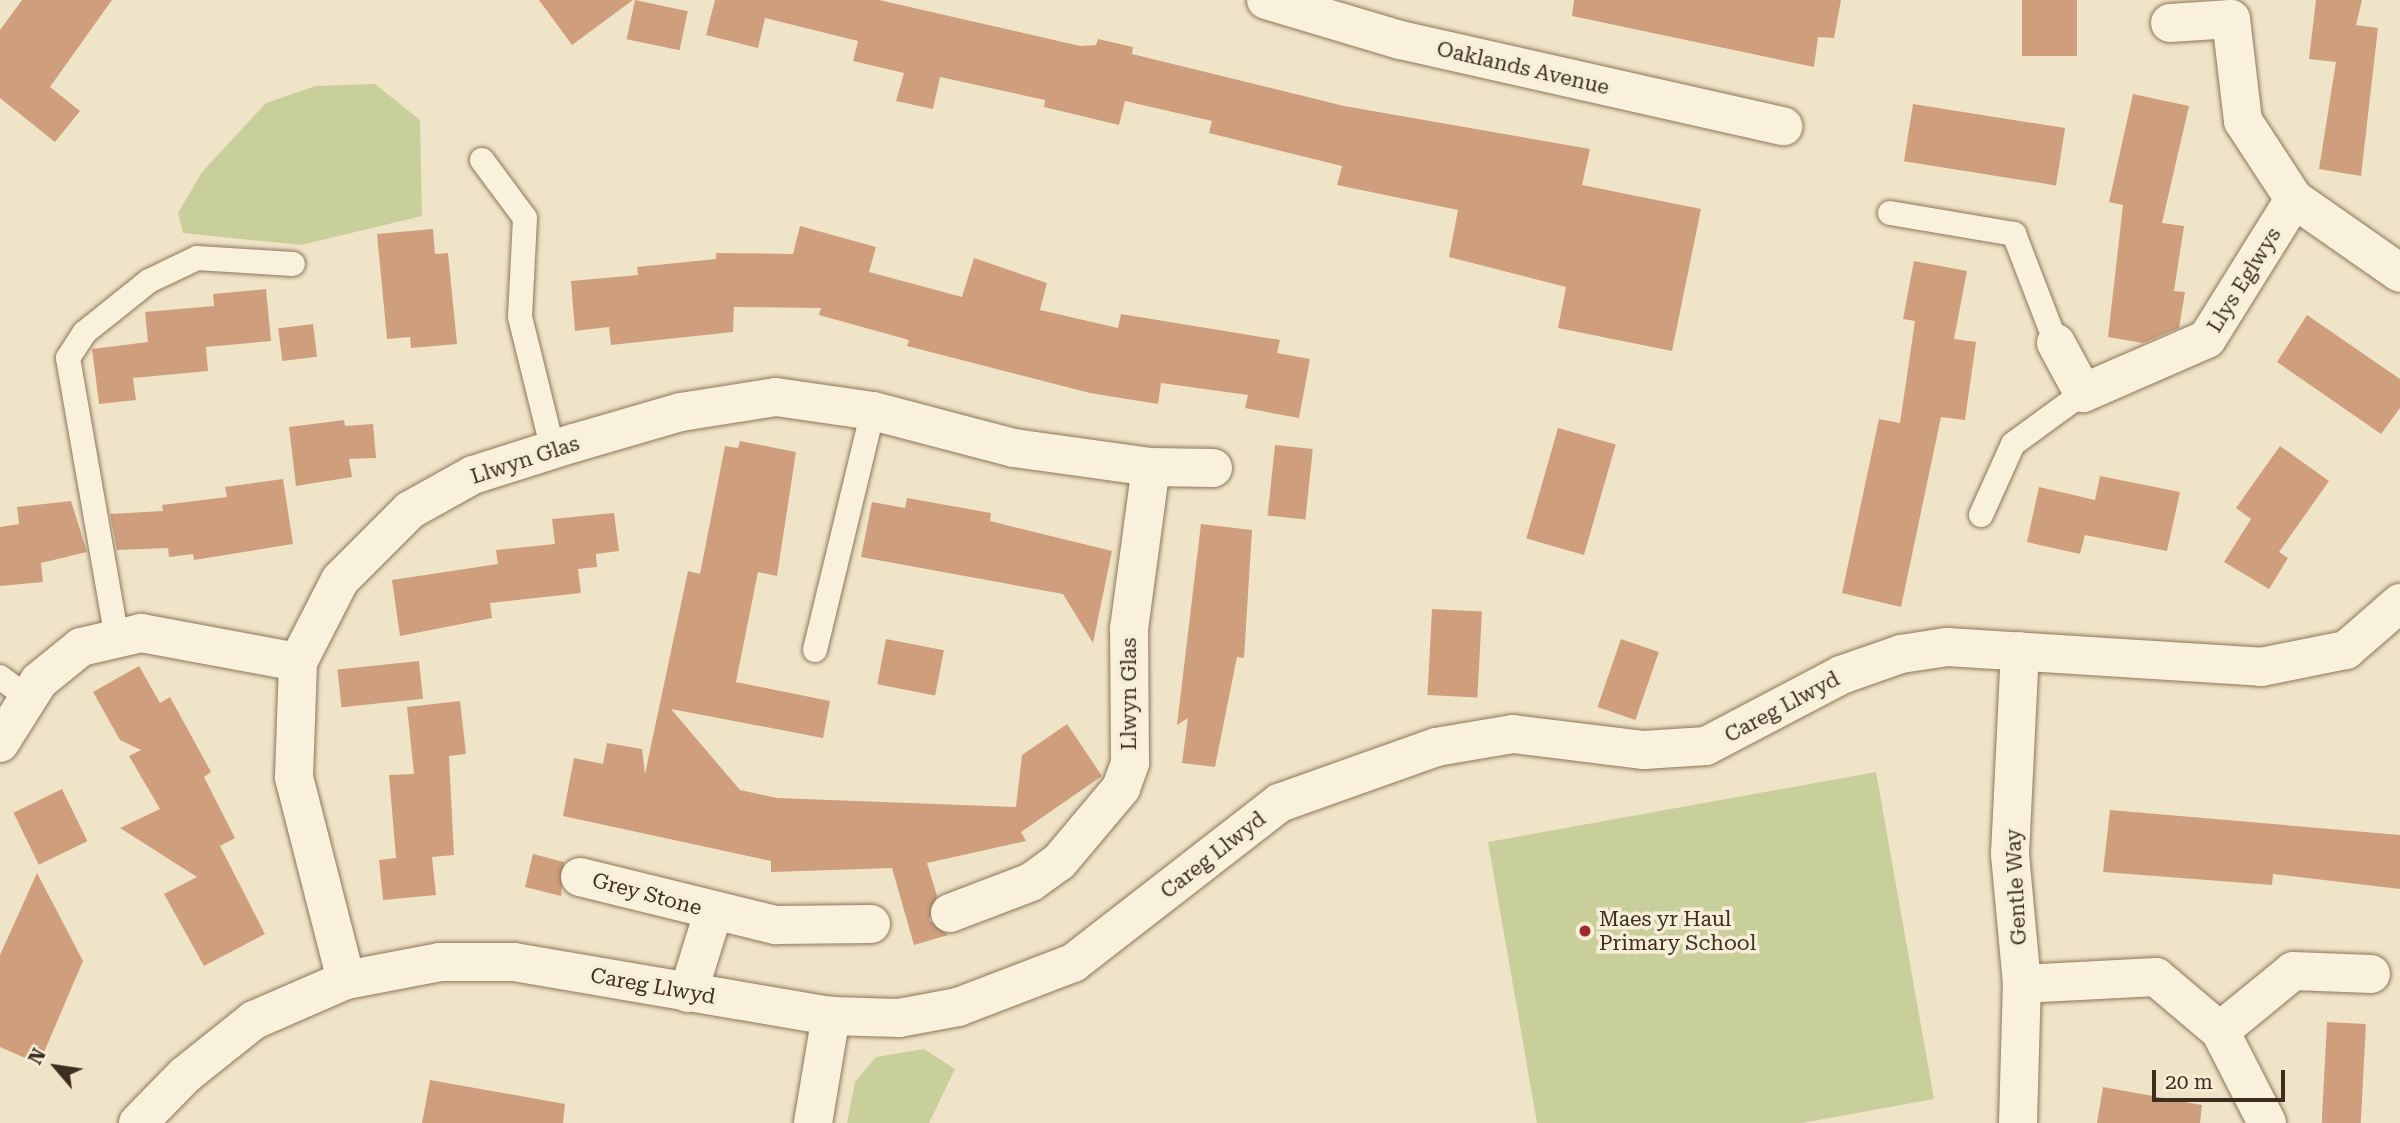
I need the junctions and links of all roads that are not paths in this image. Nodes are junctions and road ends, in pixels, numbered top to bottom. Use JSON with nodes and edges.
{"nodes":[{"id":1,"x":1266,"y":0,"type":"edge"},
{"id":2,"x":1309,"y":5,"type":"edge"},
{"id":3,"x":2170,"y":12,"type":"edge"},
{"id":4,"x":1783,"y":126,"type":"dead end"},
{"id":5,"x":482,"y":160,"type":"dead end"},
{"id":6,"x":2294,"y":199,"type":"junction"},
{"id":7,"x":1890,"y":212,"type":"dead end"},
{"id":8,"x":293,"y":264,"type":"dead end"},
{"id":9,"x":2400,"y":273,"type":"edge"},
{"id":10,"x":2056,"y":343,"type":"joint"},
{"id":11,"x":2083,"y":393,"type":"junction"},
{"id":12,"x":873,"y":411,"type":"junction"},
{"id":13,"x":553,"y":450,"type":"junction"},
{"id":14,"x":1151,"y":467,"type":"junction"},
{"id":15,"x":1213,"y":468,"type":"dead end"},
{"id":16,"x":1981,"y":515,"type":"dead end"},
{"id":17,"x":2400,"y":603,"type":"edge"},
{"id":18,"x":117,"y":639,"type":"junction"},
{"id":19,"x":816,"y":650,"type":"dead end"},
{"id":20,"x":2020,"y":651,"type":"junction"},
{"id":21,"x":298,"y":662,"type":"junction"},
{"id":22,"x":14,"y":688,"type":"edge"},
{"id":23,"x":0,"y":743,"type":"edge"},
{"id":24,"x":580,"y":877,"type":"dead end"},
{"id":25,"x":713,"y":913,"type":"junction"},
{"id":26,"x":950,"y":913,"type":"dead end"},
{"id":27,"x":871,"y":924,"type":"dead end"},
{"id":28,"x":2371,"y":974,"type":"dead end"},
{"id":29,"x":346,"y":980,"type":"junction"},
{"id":30,"x":2022,"y":984,"type":"junction"},
{"id":31,"x":688,"y":993,"type":"junction"},
{"id":32,"x":831,"y":1016,"type":"junction"},
{"id":33,"x":2220,"y":1031,"type":"junction"},
{"id":34,"x":138,"y":1123,"type":"edge"},
{"id":35,"x":813,"y":1123,"type":"edge"},
{"id":36,"x":2018,"y":1123,"type":"edge"},
{"id":37,"x":2267,"y":1123,"type":"edge"}],
"edges":[{"from":1,"to":2,"type":"street","name":"Oaklands Avenue"},
{"from":2,"to":4,"type":"street","name":"Oaklands Avenue"},
{"from":3,"to":6,"type":"street"},
{"from":5,"to":13,"type":"lane"},
{"from":6,"to":9,"type":"street"},
{"from":6,"to":11,"type":"street","name":"Llys Eglwys"},
{"from":7,"to":10,"type":"lane"},
{"from":8,"to":18,"type":"lane"},
{"from":10,"to":11,"type":"street"},
{"from":11,"to":16,"type":"lane"},
{"from":12,"to":13,"type":"street","name":"Llwyn Glas"},
{"from":12,"to":14,"type":"street","name":"Llwyn Glas"},
{"from":12,"to":19,"type":"lane"},
{"from":13,"to":21,"type":"street","name":"Llwyn Glas"},
{"from":14,"to":15,"type":"street","name":"Llwyn Glas"},
{"from":14,"to":26,"type":"street","name":"Llwyn Glas"},
{"from":17,"to":20,"type":"street","name":"Careg Llwyd"},
{"from":18,"to":21,"type":"street"},
{"from":18,"to":22,"type":"street"},
{"from":20,"to":30,"type":"street","name":"Gentle Way"},
{"from":20,"to":32,"type":"street","name":"Careg Llwyd"},
{"from":21,"to":29,"type":"street","name":"Llwyn Glas"},
{"from":22,"to":23,"type":"street"},
{"from":24,"to":25,"type":"street","name":"Grey Stone"},
{"from":25,"to":27,"type":"street","name":"Grey Stone"},
{"from":25,"to":31,"type":"street","name":"Grey Stone"},
{"from":28,"to":33,"type":"street"},
{"from":29,"to":31,"type":"street","name":"Careg Llwyd"},
{"from":29,"to":34,"type":"street","name":"Careg Llwyd"},
{"from":30,"to":33,"type":"street"},
{"from":30,"to":36,"type":"street","name":"Gentle Way"},
{"from":31,"to":32,"type":"street","name":"Careg Llwyd"},
{"from":32,"to":35,"type":"street"},
{"from":33,"to":37,"type":"street"}]}
